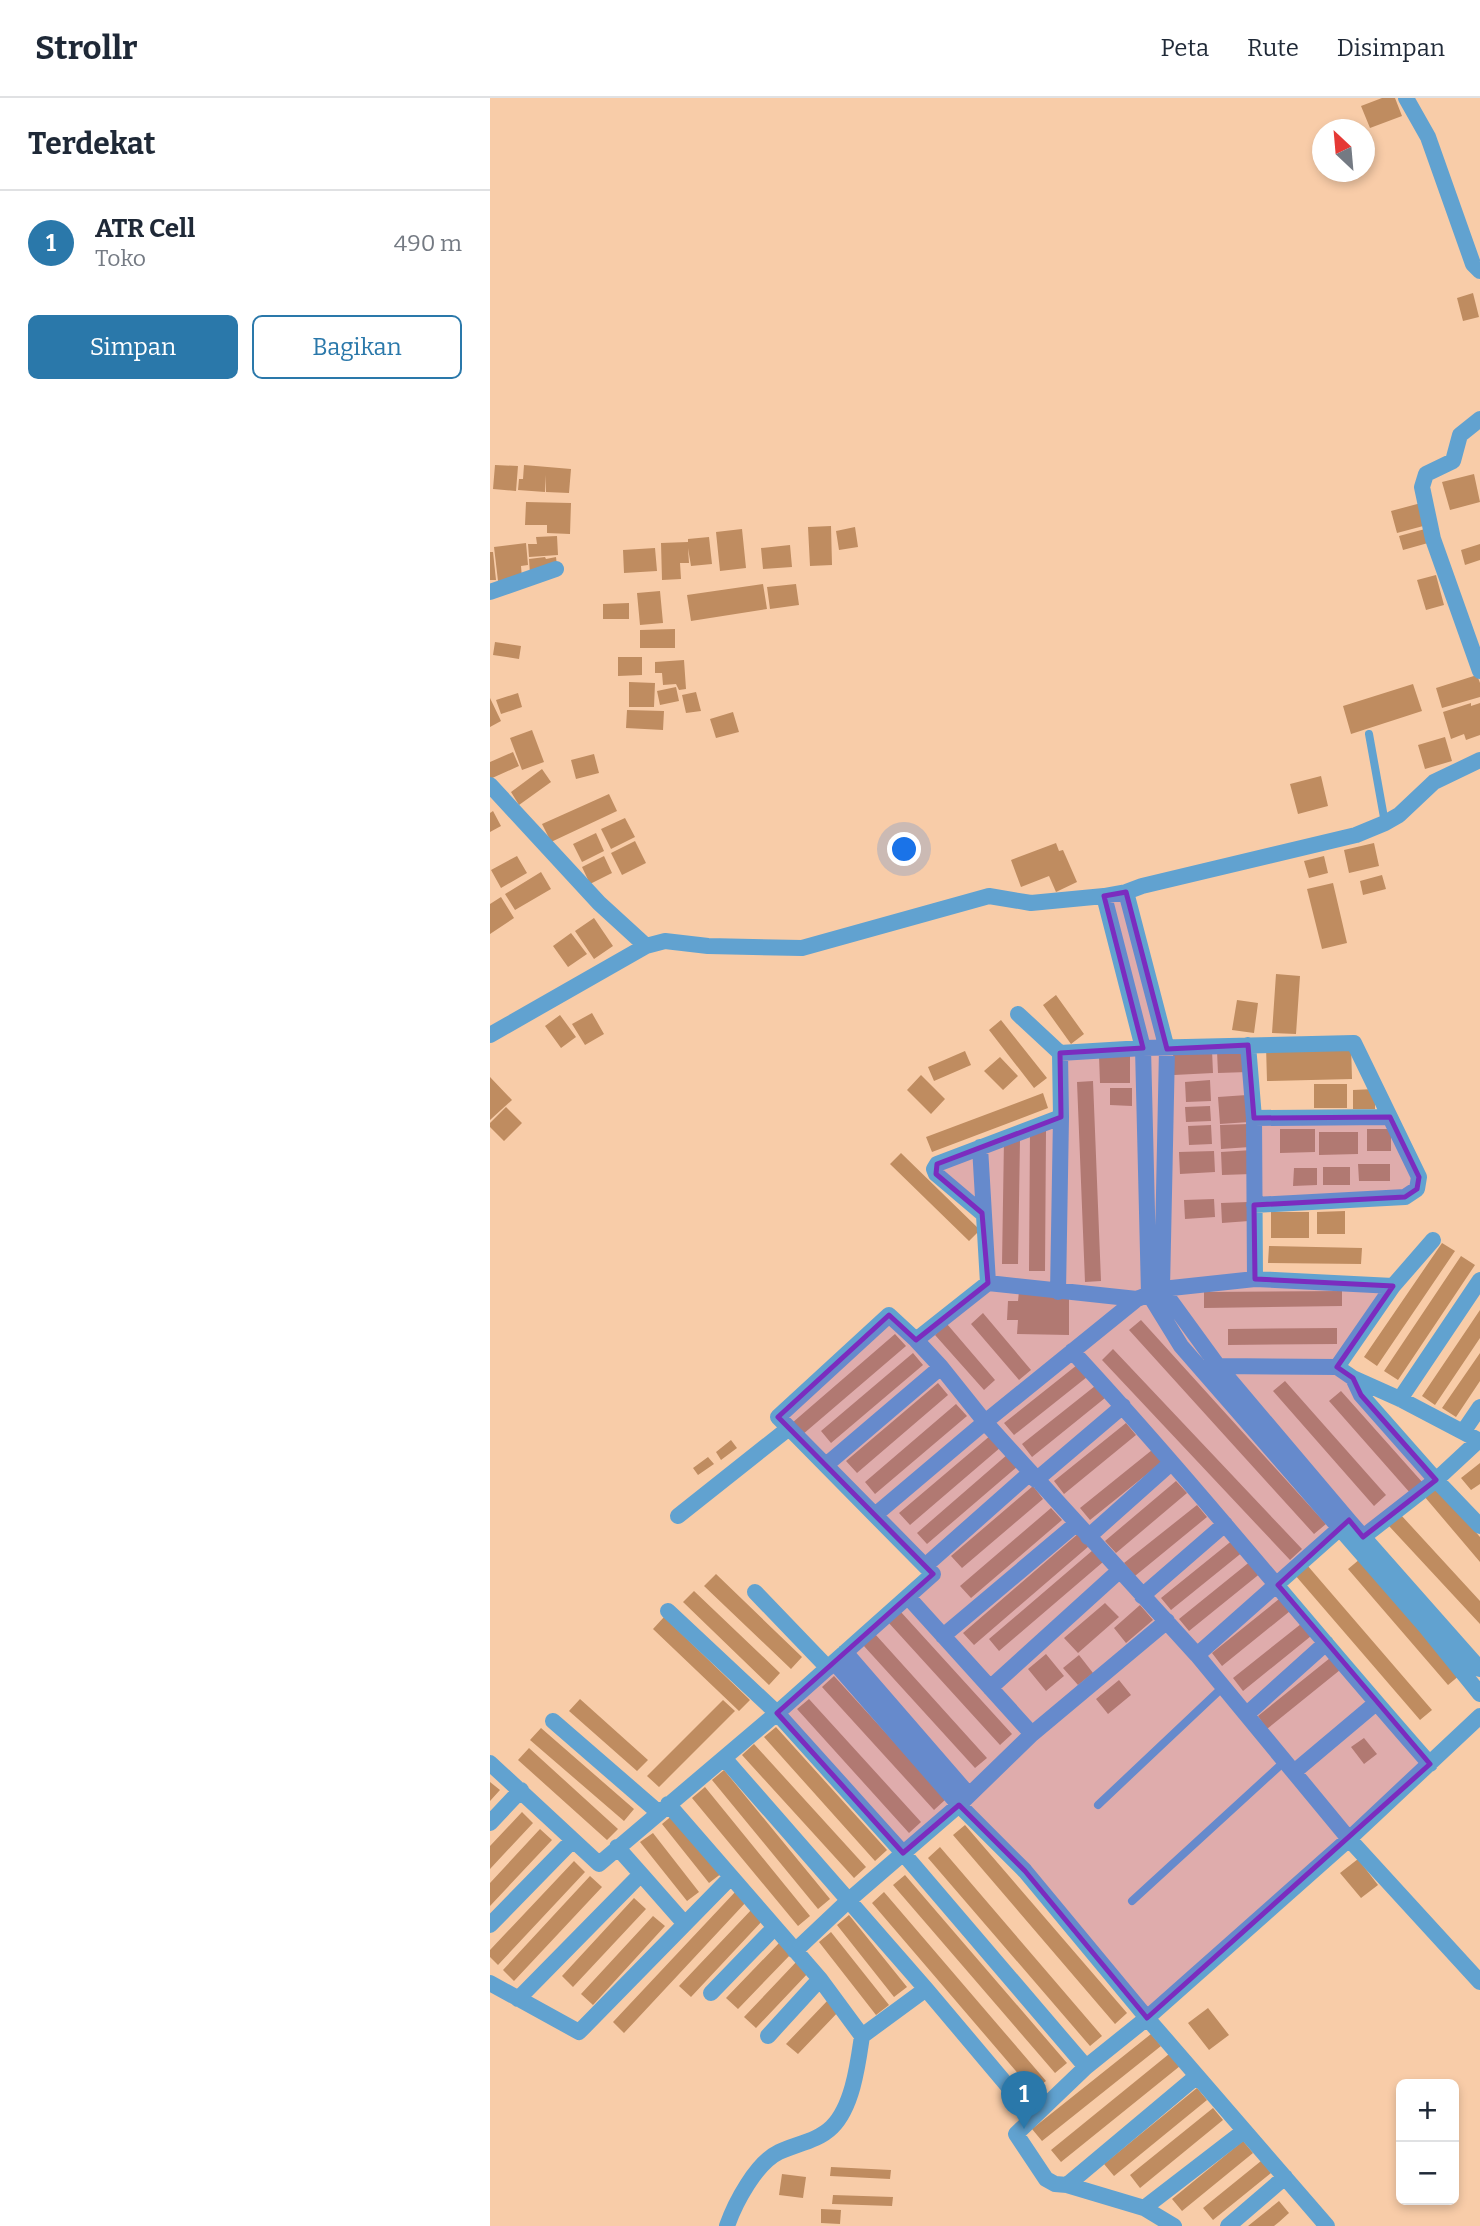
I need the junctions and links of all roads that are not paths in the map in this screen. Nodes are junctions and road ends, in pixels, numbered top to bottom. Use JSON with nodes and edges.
{"nodes":[{"id":1,"x":1406,"y":98,"type":"edge"},
{"id":2,"x":1480,"y":271,"type":"edge"},
{"id":3,"x":1480,"y":419,"type":"edge"},
{"id":4,"x":556,"y":569,"type":"dead end"},
{"id":5,"x":490,"y":592,"type":"edge"},
{"id":6,"x":1480,"y":671,"type":"edge"},
{"id":7,"x":1369,"y":734,"type":"dead end"},
{"id":8,"x":1480,"y":760,"type":"edge"},
{"id":9,"x":490,"y":785,"type":"edge"},
{"id":10,"x":1385,"y":823,"type":"junction"},
{"id":11,"x":1126,"y":892,"type":"junction"},
{"id":12,"x":1104,"y":896,"type":"junction"},
{"id":13,"x":646,"y":946,"type":"junction"},
{"id":14,"x":1018,"y":1014,"type":"dead end"},
{"id":15,"x":490,"y":1035,"type":"edge"},
{"id":16,"x":1248,"y":1045,"type":"junction"},
{"id":17,"x":1143,"y":1048,"type":"junction"},
{"id":18,"x":1167,"y":1049,"type":"junction"},
{"id":19,"x":1060,"y":1054,"type":"junction"},
{"id":20,"x":1390,"y":1116,"type":"junction"},
{"id":21,"x":1062,"y":1117,"type":"junction"},
{"id":22,"x":1254,"y":1118,"type":"junction"},
{"id":23,"x":980,"y":1146,"type":"junction"},
{"id":24,"x":1254,"y":1205,"type":"junction"},
{"id":25,"x":982,"y":1213,"type":"junction"},
{"id":26,"x":1433,"y":1240,"type":"dead end"},
{"id":27,"x":1255,"y":1279,"type":"junction"},
{"id":28,"x":1480,"y":1280,"type":"edge"},
{"id":29,"x":988,"y":1283,"type":"junction"},
{"id":30,"x":1393,"y":1286,"type":"junction"},
{"id":31,"x":1058,"y":1292,"type":"junction"},
{"id":32,"x":1149,"y":1294,"type":"junction"},
{"id":33,"x":916,"y":1340,"type":"junction"},
{"id":34,"x":1072,"y":1351,"type":"junction"},
{"id":35,"x":1218,"y":1366,"type":"junction"},
{"id":36,"x":941,"y":1367,"type":"junction"},
{"id":37,"x":1337,"y":1367,"type":"junction"},
{"id":38,"x":1353,"y":1378,"type":"junction"},
{"id":39,"x":1400,"y":1399,"type":"junction"},
{"id":40,"x":1123,"y":1406,"type":"junction"},
{"id":41,"x":1480,"y":1407,"type":"edge"},
{"id":42,"x":985,"y":1422,"type":"junction"},
{"id":43,"x":789,"y":1427,"type":"junction"},
{"id":44,"x":1463,"y":1432,"type":"junction"},
{"id":45,"x":1479,"y":1441,"type":"edge"},
{"id":46,"x":1171,"y":1463,"type":"junction"},
{"id":47,"x":825,"y":1465,"type":"junction"},
{"id":48,"x":1033,"y":1476,"type":"junction"},
{"id":49,"x":1436,"y":1480,"type":"junction"},
{"id":50,"x":875,"y":1515,"type":"junction"},
{"id":51,"x":678,"y":1516,"type":"dead end"},
{"id":52,"x":1076,"y":1524,"type":"junction"},
{"id":53,"x":1225,"y":1524,"type":"junction"},
{"id":54,"x":1480,"y":1526,"type":"edge"},
{"id":55,"x":1339,"y":1529,"type":"junction"},
{"id":56,"x":1363,"y":1536,"type":"junction"},
{"id":57,"x":1088,"y":1537,"type":"junction"},
{"id":58,"x":925,"y":1566,"type":"junction"},
{"id":59,"x":1119,"y":1571,"type":"junction"},
{"id":60,"x":1278,"y":1584,"type":"junction"},
{"id":61,"x":755,"y":1592,"type":"dead end"},
{"id":62,"x":1142,"y":1596,"type":"junction"},
{"id":63,"x":908,"y":1597,"type":"junction"},
{"id":64,"x":668,"y":1611,"type":"dead end"},
{"id":65,"x":1167,"y":1621,"type":"junction"},
{"id":66,"x":943,"y":1636,"type":"junction"},
{"id":67,"x":1326,"y":1643,"type":"junction"},
{"id":68,"x":1197,"y":1655,"type":"junction"},
{"id":69,"x":836,"y":1661,"type":"junction"},
{"id":70,"x":1480,"y":1670,"type":"edge"},
{"id":71,"x":1224,"y":1686,"type":"junction"},
{"id":72,"x":990,"y":1688,"type":"junction"},
{"id":73,"x":1480,"y":1694,"type":"edge"},
{"id":74,"x":1376,"y":1703,"type":"junction"},
{"id":75,"x":777,"y":1713,"type":"junction"},
{"id":76,"x":1247,"y":1714,"type":"junction"},
{"id":77,"x":1480,"y":1716,"type":"edge"},
{"id":78,"x":553,"y":1721,"type":"dead end"},
{"id":79,"x":1032,"y":1734,"type":"junction"},
{"id":80,"x":724,"y":1758,"type":"junction"},
{"id":81,"x":490,"y":1763,"type":"edge"},
{"id":82,"x":1430,"y":1764,"type":"junction"},
{"id":83,"x":1289,"y":1766,"type":"junction"},
{"id":84,"x":521,"y":1790,"type":"junction"},
{"id":85,"x":964,"y":1800,"type":"junction"},
{"id":86,"x":1098,"y":1805,"type":"dead end"},
{"id":87,"x":663,"y":1808,"type":"junction"},
{"id":88,"x":490,"y":1823,"type":"edge"},
{"id":89,"x":1349,"y":1839,"type":"junction"},
{"id":90,"x":573,"y":1840,"type":"junction"},
{"id":91,"x":617,"y":1847,"type":"junction"},
{"id":92,"x":903,"y":1853,"type":"junction"},
{"id":93,"x":641,"y":1874,"type":"junction"},
{"id":94,"x":731,"y":1877,"type":"junction"},
{"id":95,"x":849,"y":1900,"type":"junction"},
{"id":96,"x":1132,"y":1901,"type":"dead end"},
{"id":97,"x":685,"y":1924,"type":"junction"},
{"id":98,"x":490,"y":1925,"type":"edge"},
{"id":99,"x":774,"y":1928,"type":"junction"},
{"id":100,"x":795,"y":1951,"type":"junction"},
{"id":101,"x":820,"y":1979,"type":"junction"},
{"id":102,"x":1480,"y":1982,"type":"edge"},
{"id":103,"x":490,"y":1983,"type":"edge"},
{"id":104,"x":926,"y":1989,"type":"junction"},
{"id":105,"x":711,"y":1993,"type":"dead end"},
{"id":106,"x":518,"y":1999,"type":"junction"},
{"id":107,"x":1147,"y":2018,"type":"junction"},
{"id":108,"x":768,"y":2036,"type":"dead end"},
{"id":109,"x":862,"y":2036,"type":"junction"},
{"id":110,"x":1086,"y":2067,"type":"junction"},
{"id":111,"x":1197,"y":2076,"type":"junction"},
{"id":112,"x":1034,"y":2117,"type":"junction"},
{"id":113,"x":1244,"y":2131,"type":"junction"},
{"id":114,"x":1285,"y":2176,"type":"junction"},
{"id":115,"x":1068,"y":2185,"type":"junction"},
{"id":116,"x":1144,"y":2208,"type":"junction"},
{"id":117,"x":727,"y":2226,"type":"edge"},
{"id":118,"x":1174,"y":2226,"type":"edge"},
{"id":119,"x":1228,"y":2226,"type":"edge"},
{"id":120,"x":1327,"y":2226,"type":"edge"}],
"edges":[{"from":1,"to":2,"type":"street"},
{"from":3,"to":6,"type":"street"},
{"from":4,"to":5,"type":"street"},
{"from":7,"to":10,"type":"lane"},
{"from":8,"to":10,"type":"street"},
{"from":9,"to":13,"type":"street"},
{"from":10,"to":11,"type":"street"},
{"from":11,"to":12,"type":"street"},
{"from":11,"to":18,"type":"street"},
{"from":12,"to":13,"type":"street"},
{"from":12,"to":17,"type":"street"},
{"from":13,"to":15,"type":"street"},
{"from":14,"to":19,"type":"street"},
{"from":16,"to":18,"type":"street"},
{"from":16,"to":20,"type":"street"},
{"from":16,"to":22,"type":"street"},
{"from":17,"to":18,"type":"street"},
{"from":17,"to":19,"type":"street"},
{"from":17,"to":32,"type":"street"},
{"from":18,"to":32,"type":"street"},
{"from":19,"to":21,"type":"street"},
{"from":20,"to":22,"type":"street"},
{"from":20,"to":24,"type":"street"},
{"from":21,"to":23,"type":"street"},
{"from":21,"to":31,"type":"street"},
{"from":22,"to":24,"type":"street"},
{"from":23,"to":25,"type":"street"},
{"from":23,"to":25,"type":"street"},
{"from":24,"to":27,"type":"street"},
{"from":25,"to":29,"type":"street"},
{"from":26,"to":30,"type":"street"},
{"from":27,"to":30,"type":"street"},
{"from":27,"to":32,"type":"street"},
{"from":28,"to":39,"type":"street"},
{"from":29,"to":31,"type":"street"},
{"from":29,"to":33,"type":"street"},
{"from":30,"to":37,"type":"street"},
{"from":31,"to":32,"type":"street"},
{"from":32,"to":34,"type":"street"},
{"from":32,"to":35,"type":"street"},
{"from":32,"to":55,"type":"street"},
{"from":33,"to":36,"type":"street"},
{"from":33,"to":43,"type":"street"},
{"from":34,"to":40,"type":"street"},
{"from":34,"to":42,"type":"street"},
{"from":35,"to":37,"type":"street"},
{"from":35,"to":56,"type":"street"},
{"from":36,"to":42,"type":"street"},
{"from":36,"to":47,"type":"street"},
{"from":37,"to":38,"type":"street"},
{"from":38,"to":39,"type":"street"},
{"from":38,"to":49,"type":"street"},
{"from":39,"to":44,"type":"street"},
{"from":40,"to":46,"type":"street"},
{"from":40,"to":48,"type":"street"},
{"from":41,"to":44,"type":"street"},
{"from":42,"to":48,"type":"street"},
{"from":42,"to":50,"type":"street"},
{"from":43,"to":47,"type":"street"},
{"from":43,"to":51,"type":"street"},
{"from":44,"to":45,"type":"street"},
{"from":45,"to":49,"type":"street"},
{"from":46,"to":53,"type":"street"},
{"from":46,"to":57,"type":"street"},
{"from":47,"to":50,"type":"street"},
{"from":48,"to":52,"type":"street"},
{"from":48,"to":58,"type":"street"},
{"from":49,"to":54,"type":"street"},
{"from":49,"to":56,"type":"street"},
{"from":50,"to":58,"type":"street"},
{"from":52,"to":57,"type":"street"},
{"from":52,"to":66,"type":"street"},
{"from":53,"to":60,"type":"street"},
{"from":53,"to":62,"type":"street"},
{"from":55,"to":60,"type":"street"},
{"from":55,"to":73,"type":"street"},
{"from":56,"to":70,"type":"street"},
{"from":57,"to":59,"type":"street"},
{"from":58,"to":63,"type":"street"},
{"from":59,"to":62,"type":"street"},
{"from":59,"to":72,"type":"street"},
{"from":60,"to":67,"type":"street"},
{"from":60,"to":68,"type":"street"},
{"from":61,"to":69,"type":"street"},
{"from":62,"to":65,"type":"street"},
{"from":63,"to":66,"type":"street"},
{"from":63,"to":69,"type":"street"},
{"from":64,"to":75,"type":"street"},
{"from":65,"to":68,"type":"street"},
{"from":65,"to":79,"type":"street"},
{"from":66,"to":72,"type":"street"},
{"from":67,"to":74,"type":"street"},
{"from":67,"to":76,"type":"street"},
{"from":68,"to":71,"type":"street"},
{"from":69,"to":75,"type":"street"},
{"from":69,"to":85,"type":"street"},
{"from":71,"to":76,"type":"street"},
{"from":71,"to":86,"type":"lane"},
{"from":72,"to":79,"type":"street"},
{"from":74,"to":82,"type":"street"},
{"from":74,"to":83,"type":"street"},
{"from":75,"to":80,"type":"street"},
{"from":75,"to":92,"type":"street"},
{"from":76,"to":83,"type":"street"},
{"from":77,"to":82,"type":"street"},
{"from":78,"to":87,"type":"street"},
{"from":79,"to":85,"type":"street"},
{"from":80,"to":87,"type":"street"},
{"from":80,"to":95,"type":"street"},
{"from":81,"to":84,"type":"street"},
{"from":82,"to":89,"type":"street"},
{"from":83,"to":89,"type":"street"},
{"from":83,"to":96,"type":"lane"},
{"from":84,"to":88,"type":"street"},
{"from":84,"to":90,"type":"street"},
{"from":85,"to":92,"type":"street"},
{"from":85,"to":107,"type":"street"},
{"from":87,"to":91,"type":"street"},
{"from":87,"to":94,"type":"street"},
{"from":89,"to":102,"type":"street"},
{"from":89,"to":107,"type":"street"},
{"from":90,"to":91,"type":"street"},
{"from":90,"to":98,"type":"street"},
{"from":91,"to":93,"type":"street"},
{"from":92,"to":95,"type":"street"},
{"from":92,"to":110,"type":"street"},
{"from":93,"to":97,"type":"street"},
{"from":93,"to":106,"type":"street"},
{"from":94,"to":97,"type":"street"},
{"from":94,"to":99,"type":"street"},
{"from":95,"to":100,"type":"street"},
{"from":95,"to":104,"type":"street"},
{"from":97,"to":106,"type":"street"},
{"from":99,"to":100,"type":"street"},
{"from":99,"to":105,"type":"street"},
{"from":100,"to":101,"type":"street"},
{"from":101,"to":108,"type":"street"},
{"from":101,"to":109,"type":"street"},
{"from":103,"to":106,"type":"street"},
{"from":104,"to":109,"type":"street"},
{"from":104,"to":112,"type":"street"},
{"from":107,"to":110,"type":"street"},
{"from":107,"to":111,"type":"street"},
{"from":109,"to":117,"type":"street"},
{"from":110,"to":112,"type":"street"},
{"from":111,"to":113,"type":"street"},
{"from":111,"to":115,"type":"street"},
{"from":112,"to":115,"type":"street"},
{"from":113,"to":114,"type":"street"},
{"from":113,"to":116,"type":"street"},
{"from":114,"to":119,"type":"street"},
{"from":114,"to":120,"type":"street"},
{"from":115,"to":116,"type":"street"},
{"from":116,"to":118,"type":"street"}]}
